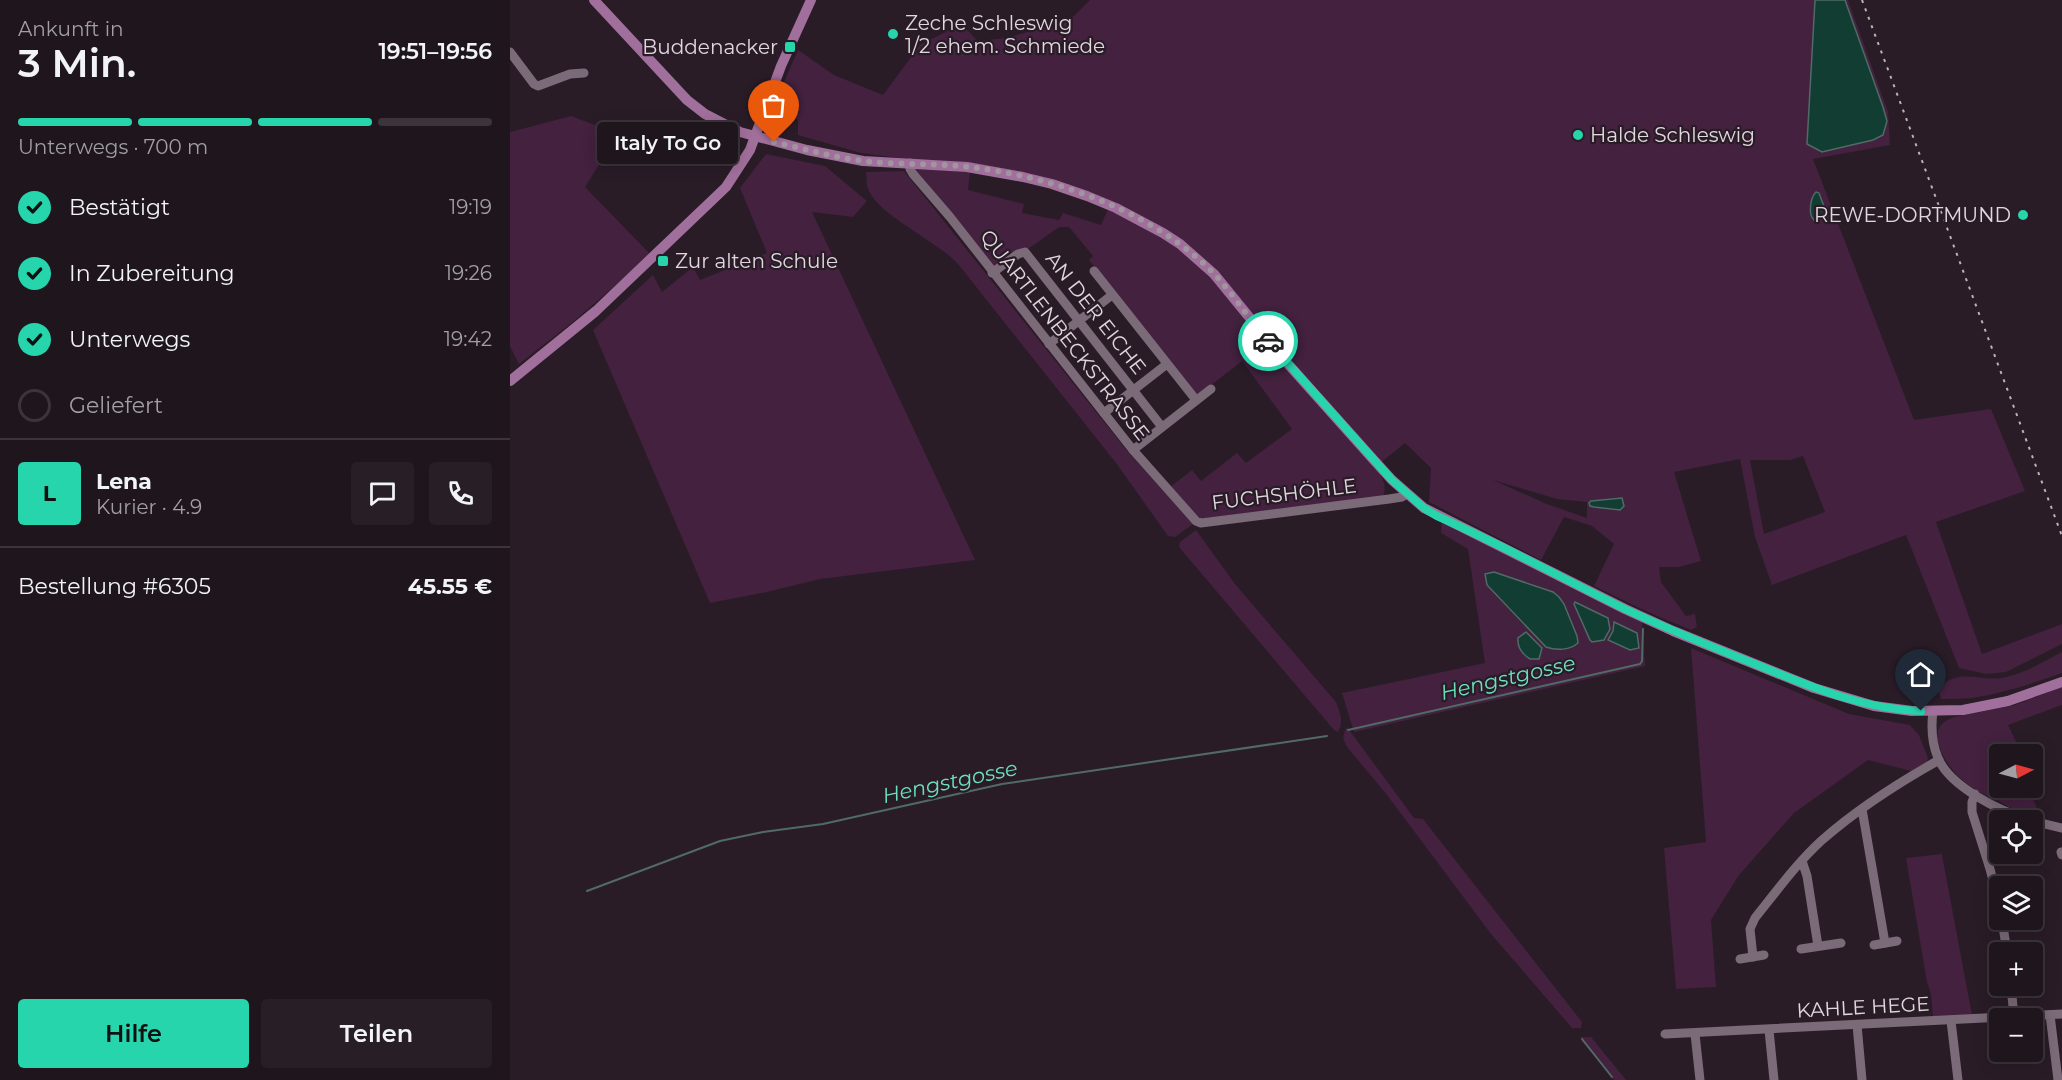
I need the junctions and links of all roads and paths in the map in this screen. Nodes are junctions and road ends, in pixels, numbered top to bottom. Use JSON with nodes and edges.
{"nodes":[{"id":1,"x":594,"y":0,"type":"edge"},
{"id":2,"x":811,"y":0,"type":"edge"},
{"id":3,"x":510,"y":52,"type":"edge"},
{"id":4,"x":584,"y":73,"type":"dead end"},
{"id":5,"x":755,"y":137,"type":"junction"},
{"id":6,"x":910,"y":163,"type":"junction"},
{"id":7,"x":1094,"y":272,"type":"dead end"},
{"id":8,"x":992,"y":273,"type":"junction"},
{"id":9,"x":1112,"y":295,"type":"junction"},
{"id":10,"x":1079,"y":320,"type":"junction"},
{"id":11,"x":1049,"y":344,"type":"junction"},
{"id":12,"x":1167,"y":364,"type":"junction"},
{"id":13,"x":510,"y":381,"type":"edge"},
{"id":14,"x":1211,"y":389,"type":"dead end"},
{"id":15,"x":1133,"y":390,"type":"junction"},
{"id":16,"x":1196,"y":400,"type":"junction"},
{"id":17,"x":1104,"y":413,"type":"junction"},
{"id":18,"x":1162,"y":427,"type":"junction"},
{"id":19,"x":1133,"y":450,"type":"junction"},
{"id":20,"x":1407,"y":494,"type":"junction"},
{"id":21,"x":1201,"y":524,"type":"joint"},
{"id":22,"x":2062,"y":682,"type":"edge"},
{"id":23,"x":1932,"y":711,"type":"junction"},
{"id":24,"x":1939,"y":760,"type":"junction"},
{"id":25,"x":1975,"y":794,"type":"junction"},
{"id":26,"x":1862,"y":809,"type":"junction"},
{"id":27,"x":2003,"y":810,"type":"edge"},
{"id":28,"x":2043,"y":824,"type":"edge"},
{"id":29,"x":2062,"y":828,"type":"edge"},
{"id":30,"x":1802,"y":861,"type":"junction"},
{"id":31,"x":1992,"y":876,"type":"edge"},
{"id":32,"x":1897,"y":941,"type":"dead end"},
{"id":33,"x":1841,"y":942,"type":"dead end"},
{"id":34,"x":1885,"y":943,"type":"junction"},
{"id":35,"x":1874,"y":945,"type":"dead end"},
{"id":36,"x":1818,"y":946,"type":"junction"},
{"id":37,"x":1801,"y":949,"type":"dead end"},
{"id":38,"x":1764,"y":955,"type":"dead end"},
{"id":39,"x":1753,"y":957,"type":"junction"},
{"id":40,"x":1740,"y":959,"type":"dead end"},
{"id":41,"x":2062,"y":1014,"type":"edge"},
{"id":42,"x":2043,"y":1015,"type":"edge"},
{"id":43,"x":2050,"y":1015,"type":"junction"},
{"id":44,"x":1989,"y":1019,"type":"edge"},
{"id":45,"x":1952,"y":1021,"type":"junction"},
{"id":46,"x":1857,"y":1025,"type":"junction"},
{"id":47,"x":1769,"y":1030,"type":"junction"},
{"id":48,"x":1665,"y":1034,"type":"dead end"},
{"id":49,"x":1695,"y":1034,"type":"junction"},
{"id":50,"x":1700,"y":1080,"type":"edge"},
{"id":51,"x":1774,"y":1080,"type":"edge"},
{"id":52,"x":1862,"y":1080,"type":"edge"},
{"id":53,"x":1958,"y":1080,"type":"edge"},
{"id":54,"x":2058,"y":1080,"type":"edge"}],
"edges":[{"from":1,"to":5,"type":"main road"},
{"from":2,"to":5,"type":"main road"},
{"from":3,"to":4,"type":"street"},
{"from":5,"to":6,"type":"main road"},
{"from":5,"to":13,"type":"main road"},
{"from":6,"to":8,"type":"street","name":"QUARTLENBECKSTRASSE"},
{"from":6,"to":20,"type":"main road"},
{"from":7,"to":9,"type":"street"},
{"from":8,"to":10,"type":"street","name":"AN DER EICHE"},
{"from":8,"to":11,"type":"street","name":"QUARTLENBECKSTRASSE"},
{"from":9,"to":10,"type":"street"},
{"from":9,"to":12,"type":"street"},
{"from":10,"to":11,"type":"street"},
{"from":10,"to":15,"type":"street","name":"AN DER EICHE"},
{"from":11,"to":17,"type":"street","name":"QUARTLENBECKSTRASSE"},
{"from":12,"to":15,"type":"street"},
{"from":12,"to":16,"type":"street"},
{"from":14,"to":16,"type":"street"},
{"from":15,"to":17,"type":"street"},
{"from":15,"to":18,"type":"street","name":"AN DER EICHE"},
{"from":16,"to":18,"type":"street"},
{"from":17,"to":19,"type":"street","name":"QUARTLENBECKSTRASSE"},
{"from":18,"to":19,"type":"street"},
{"from":19,"to":21,"type":"street","name":"QUARTLENBECKSTRASSE"},
{"from":20,"to":21,"type":"street","name":"FUCHSHÖHLE"},
{"from":20,"to":23,"type":"main road"},
{"from":22,"to":23,"type":"main road"},
{"from":23,"to":24,"type":"street"},
{"from":24,"to":25,"type":"street"},
{"from":24,"to":26,"type":"street"},
{"from":25,"to":27,"type":"street"},
{"from":25,"to":31,"type":"street"},
{"from":26,"to":30,"type":"street"},
{"from":26,"to":34,"type":"street"},
{"from":28,"to":29,"type":"street"},
{"from":30,"to":36,"type":"street"},
{"from":30,"to":39,"type":"street"},
{"from":32,"to":34,"type":"street"},
{"from":33,"to":36,"type":"street"},
{"from":34,"to":35,"type":"street"},
{"from":36,"to":37,"type":"street"},
{"from":38,"to":39,"type":"street"},
{"from":39,"to":40,"type":"street"},
{"from":41,"to":43,"type":"street","name":"KAHLE HEGE"},
{"from":42,"to":43,"type":"street","name":"KAHLE HEGE"},
{"from":43,"to":54,"type":"street"},
{"from":44,"to":45,"type":"street","name":"KAHLE HEGE"},
{"from":45,"to":46,"type":"street","name":"KAHLE HEGE"},
{"from":45,"to":53,"type":"street"},
{"from":46,"to":47,"type":"street","name":"KAHLE HEGE"},
{"from":46,"to":52,"type":"street"},
{"from":47,"to":49,"type":"street","name":"KAHLE HEGE"},
{"from":47,"to":51,"type":"street"},
{"from":48,"to":49,"type":"street","name":"KAHLE HEGE"},
{"from":49,"to":50,"type":"street"}]}
